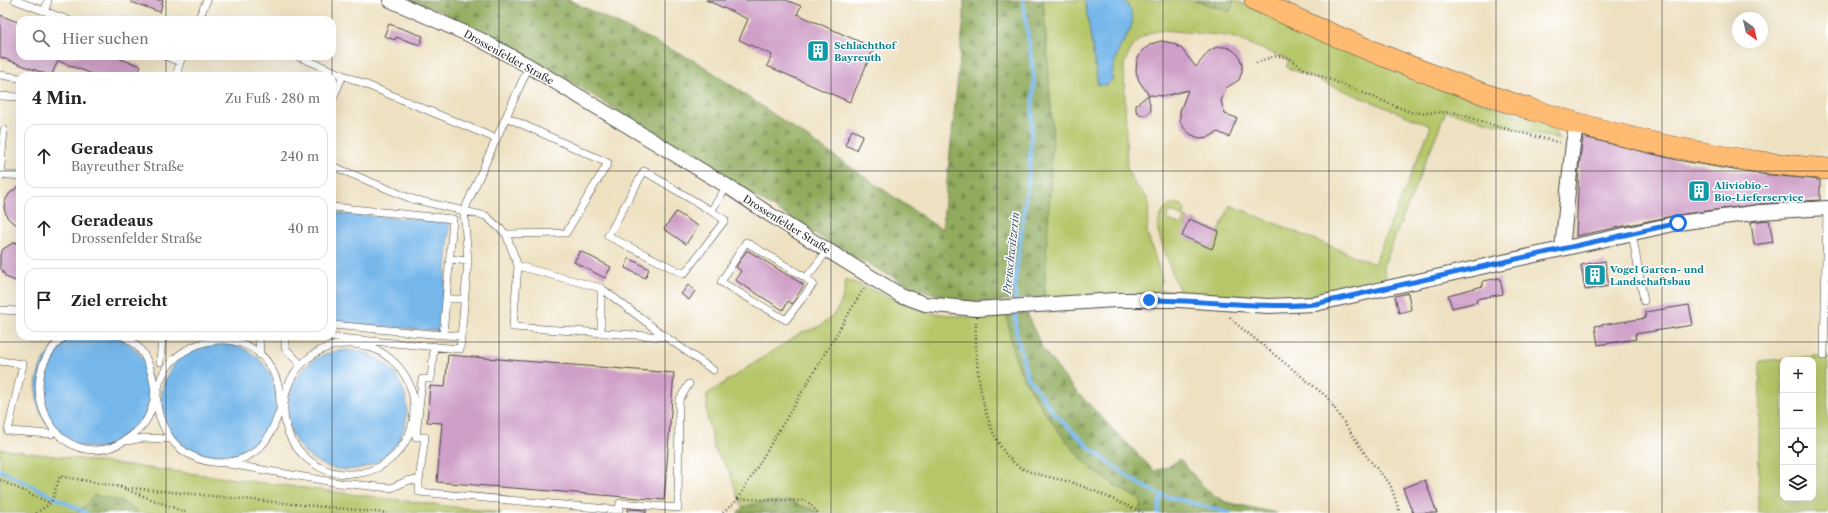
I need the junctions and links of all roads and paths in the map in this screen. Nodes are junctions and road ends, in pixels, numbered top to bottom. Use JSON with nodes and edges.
{"nodes":[{"id":1,"x":15,"y":0,"type":"edge"},
{"id":2,"x":48,"y":0,"type":"edge"},
{"id":3,"x":207,"y":0,"type":"edge"},
{"id":4,"x":390,"y":0,"type":"edge"},
{"id":5,"x":1255,"y":0,"type":"edge"},
{"id":6,"x":45,"y":11,"type":"junction"},
{"id":7,"x":58,"y":16,"type":"edge"},
{"id":8,"x":200,"y":16,"type":"edge"},
{"id":9,"x":181,"y":60,"type":"edge"},
{"id":10,"x":307,"y":60,"type":"edge"},
{"id":11,"x":1256,"y":63,"type":"dead end"},
{"id":12,"x":529,"y":66,"type":"junction"},
{"id":13,"x":177,"y":72,"type":"edge"},
{"id":14,"x":336,"y":72,"type":"edge"},
{"id":15,"x":336,"y":72,"type":"edge"},
{"id":16,"x":0,"y":75,"type":"edge"},
{"id":17,"x":343,"y":75,"type":"junction"},
{"id":18,"x":16,"y":77,"type":"edge"},
{"id":19,"x":336,"y":92,"type":"edge"},
{"id":20,"x":0,"y":96,"type":"edge"},
{"id":21,"x":16,"y":97,"type":"edge"},
{"id":22,"x":506,"y":118,"type":"junction"},
{"id":23,"x":1577,"y":123,"type":"junction"},
{"id":24,"x":4,"y":130,"type":"dead end"},
{"id":25,"x":496,"y":139,"type":"junction"},
{"id":26,"x":1573,"y":146,"type":"junction"},
{"id":27,"x":336,"y":168,"type":"edge"},
{"id":28,"x":1828,"y":169,"type":"edge"},
{"id":29,"x":0,"y":175,"type":"edge"},
{"id":30,"x":16,"y":176,"type":"edge"},
{"id":31,"x":727,"y":186,"type":"junction"},
{"id":32,"x":336,"y":208,"type":"edge"},
{"id":33,"x":1828,"y":208,"type":"edge"},
{"id":34,"x":711,"y":210,"type":"junction"},
{"id":35,"x":464,"y":211,"type":"junction"},
{"id":36,"x":1632,"y":233,"type":"junction"},
{"id":37,"x":506,"y":234,"type":"junction"},
{"id":38,"x":1562,"y":249,"type":"junction"},
{"id":39,"x":828,"y":250,"type":"junction"},
{"id":40,"x":450,"y":259,"type":"junction"},
{"id":41,"x":468,"y":261,"type":"junction"},
{"id":42,"x":518,"y":266,"type":"junction"},
{"id":43,"x":871,"y":277,"type":"junction"},
{"id":44,"x":806,"y":278,"type":"junction"},
{"id":45,"x":601,"y":288,"type":"junction"},
{"id":46,"x":446,"y":299,"type":"junction"},
{"id":47,"x":464,"y":299,"type":"junction"},
{"id":48,"x":1644,"y":301,"type":"dead end"},
{"id":49,"x":1221,"y":304,"type":"junction"},
{"id":50,"x":980,"y":309,"type":"junction"},
{"id":51,"x":0,"y":310,"type":"edge"},
{"id":52,"x":16,"y":311,"type":"edge"},
{"id":53,"x":336,"y":325,"type":"edge"},
{"id":54,"x":370,"y":329,"type":"junction"},
{"id":55,"x":601,"y":333,"type":"junction"},
{"id":56,"x":443,"y":335,"type":"junction"},
{"id":57,"x":461,"y":336,"type":"junction"},
{"id":58,"x":666,"y":337,"type":"junction"},
{"id":59,"x":336,"y":339,"type":"edge"},
{"id":60,"x":58,"y":340,"type":"edge"},
{"id":61,"x":128,"y":340,"type":"edge"},
{"id":62,"x":162,"y":340,"type":"edge"},
{"id":63,"x":211,"y":340,"type":"edge"},
{"id":64,"x":230,"y":340,"type":"edge"},
{"id":65,"x":259,"y":340,"type":"edge"},
{"id":66,"x":285,"y":340,"type":"edge"},
{"id":67,"x":369,"y":341,"type":"junction"},
{"id":68,"x":359,"y":342,"type":"junction"},
{"id":69,"x":434,"y":346,"type":"junction"},
{"id":70,"x":260,"y":355,"type":"junction"},
{"id":71,"x":1824,"y":356,"type":"dead end"},
{"id":72,"x":147,"y":361,"type":"junction"},
{"id":73,"x":0,"y":362,"type":"edge"},
{"id":74,"x":160,"y":362,"type":"junction"},
{"id":75,"x":171,"y":363,"type":"junction"},
{"id":76,"x":301,"y":365,"type":"junction"},
{"id":77,"x":713,"y":370,"type":"dead end"},
{"id":78,"x":689,"y":384,"type":"dead end"},
{"id":79,"x":156,"y":402,"type":"junction"},
{"id":80,"x":282,"y":406,"type":"junction"},
{"id":81,"x":152,"y":409,"type":"junction"},
{"id":82,"x":416,"y":421,"type":"junction"},
{"id":83,"x":51,"y":434,"type":"junction"},
{"id":84,"x":170,"y":439,"type":"junction"},
{"id":85,"x":127,"y":441,"type":"junction"},
{"id":86,"x":227,"y":463,"type":"junction"},
{"id":87,"x":340,"y":473,"type":"junction"},
{"id":88,"x":0,"y":480,"type":"edge"},
{"id":89,"x":419,"y":481,"type":"junction"},
{"id":90,"x":339,"y":483,"type":"junction"},
{"id":91,"x":120,"y":487,"type":"junction"},
{"id":92,"x":738,"y":499,"type":"junction"},
{"id":93,"x":51,"y":503,"type":"junction"},
{"id":94,"x":36,"y":513,"type":"edge"},
{"id":95,"x":187,"y":513,"type":"edge"},
{"id":96,"x":387,"y":513,"type":"edge"},
{"id":97,"x":723,"y":513,"type":"edge"},
{"id":98,"x":818,"y":513,"type":"edge"},
{"id":99,"x":1143,"y":513,"type":"edge"},
{"id":100,"x":1400,"y":513,"type":"edge"}],
"edges":[{"from":1,"to":6,"type":"lane"},
{"from":2,"to":6,"type":"lane"},
{"from":3,"to":8,"type":"lane"},
{"from":4,"to":12,"type":"street","name":"Drossenfelder Straße"},
{"from":5,"to":23,"type":"main road"},
{"from":6,"to":7,"type":"lane"},
{"from":9,"to":13,"type":"lane"},
{"from":10,"to":14,"type":"lane"},
{"from":11,"to":26,"type":"path"},
{"from":12,"to":22,"type":"lane"},
{"from":12,"to":31,"type":"street","name":"Drossenfelder Straße"},
{"from":15,"to":17,"type":"lane"},
{"from":16,"to":18,"type":"lane"},
{"from":17,"to":19,"type":"lane"},
{"from":17,"to":25,"type":"lane"},
{"from":20,"to":21,"type":"lane"},
{"from":22,"to":25,"type":"lane"},
{"from":22,"to":37,"type":"lane"},
{"from":23,"to":26,"type":"street"},
{"from":23,"to":28,"type":"main road"},
{"from":24,"to":29,"type":"lane"},
{"from":25,"to":35,"type":"lane"},
{"from":26,"to":38,"type":"street"},
{"from":27,"to":35,"type":"lane"},
{"from":29,"to":30,"type":"lane"},
{"from":31,"to":34,"type":"lane"},
{"from":31,"to":39,"type":"street","name":"Drossenfelder Straße"},
{"from":32,"to":40,"type":"lane"},
{"from":33,"to":36,"type":"street","name":"Drossenfelder Straße"},
{"from":33,"to":71,"type":"lane"},
{"from":34,"to":34,"type":"lane"},
{"from":35,"to":37,"type":"lane"},
{"from":35,"to":41,"type":"lane"},
{"from":36,"to":38,"type":"street","name":"Drossenfelder Straße"},
{"from":36,"to":48,"type":"lane"},
{"from":37,"to":42,"type":"lane"},
{"from":38,"to":49,"type":"street","name":"Drossenfelder Straße"},
{"from":39,"to":43,"type":"street","name":"Drossenfelder Straße"},
{"from":39,"to":44,"type":"lane"},
{"from":40,"to":41,"type":"lane"},
{"from":40,"to":46,"type":"lane"},
{"from":41,"to":47,"type":"lane"},
{"from":42,"to":45,"type":"lane"},
{"from":42,"to":55,"type":"lane"},
{"from":43,"to":50,"type":"street","name":"Drossenfelder Straße"},
{"from":43,"to":92,"type":"path"},
{"from":44,"to":44,"type":"lane"},
{"from":45,"to":55,"type":"lane"},
{"from":45,"to":58,"type":"lane"},
{"from":46,"to":47,"type":"lane"},
{"from":46,"to":56,"type":"lane"},
{"from":47,"to":57,"type":"lane"},
{"from":49,"to":50,"type":"street","name":"Drossenfelder Straße"},
{"from":49,"to":100,"type":"path"},
{"from":50,"to":99,"type":"path"},
{"from":51,"to":52,"type":"lane"},
{"from":53,"to":54,"type":"lane"},
{"from":54,"to":56,"type":"lane"},
{"from":54,"to":67,"type":"lane"},
{"from":55,"to":58,"type":"lane"},
{"from":56,"to":57,"type":"lane"},
{"from":57,"to":69,"type":"lane"},
{"from":58,"to":77,"type":"lane"},
{"from":59,"to":68,"type":"lane"},
{"from":60,"to":83,"type":"lane"},
{"from":61,"to":72,"type":"lane"},
{"from":62,"to":74,"type":"lane"},
{"from":63,"to":75,"type":"lane"},
{"from":64,"to":70,"type":"lane"},
{"from":65,"to":70,"type":"lane"},
{"from":66,"to":76,"type":"lane"},
{"from":67,"to":68,"type":"lane"},
{"from":67,"to":69,"type":"lane"},
{"from":68,"to":76,"type":"lane"},
{"from":68,"to":82,"type":"lane"},
{"from":69,"to":82,"type":"lane"},
{"from":70,"to":80,"type":"lane"},
{"from":72,"to":74,"type":"lane"},
{"from":72,"to":81,"type":"lane"},
{"from":73,"to":83,"type":"lane"},
{"from":74,"to":75,"type":"lane"},
{"from":75,"to":79,"type":"lane"},
{"from":76,"to":80,"type":"lane"},
{"from":78,"to":89,"type":"lane"},
{"from":79,"to":81,"type":"lane"},
{"from":79,"to":84,"type":"lane"},
{"from":80,"to":86,"type":"lane"},
{"from":80,"to":87,"type":"lane"},
{"from":81,"to":85,"type":"lane"},
{"from":82,"to":87,"type":"lane"},
{"from":82,"to":89,"type":"lane"},
{"from":83,"to":85,"type":"lane"},
{"from":84,"to":85,"type":"lane"},
{"from":84,"to":86,"type":"lane"},
{"from":86,"to":90,"type":"lane"},
{"from":87,"to":90,"type":"lane"},
{"from":88,"to":93,"type":"path"},
{"from":89,"to":90,"type":"lane"},
{"from":91,"to":93,"type":"path"},
{"from":91,"to":95,"type":"path"},
{"from":91,"to":96,"type":"path"},
{"from":92,"to":97,"type":"path"},
{"from":92,"to":98,"type":"path"},
{"from":93,"to":94,"type":"path"}]}
